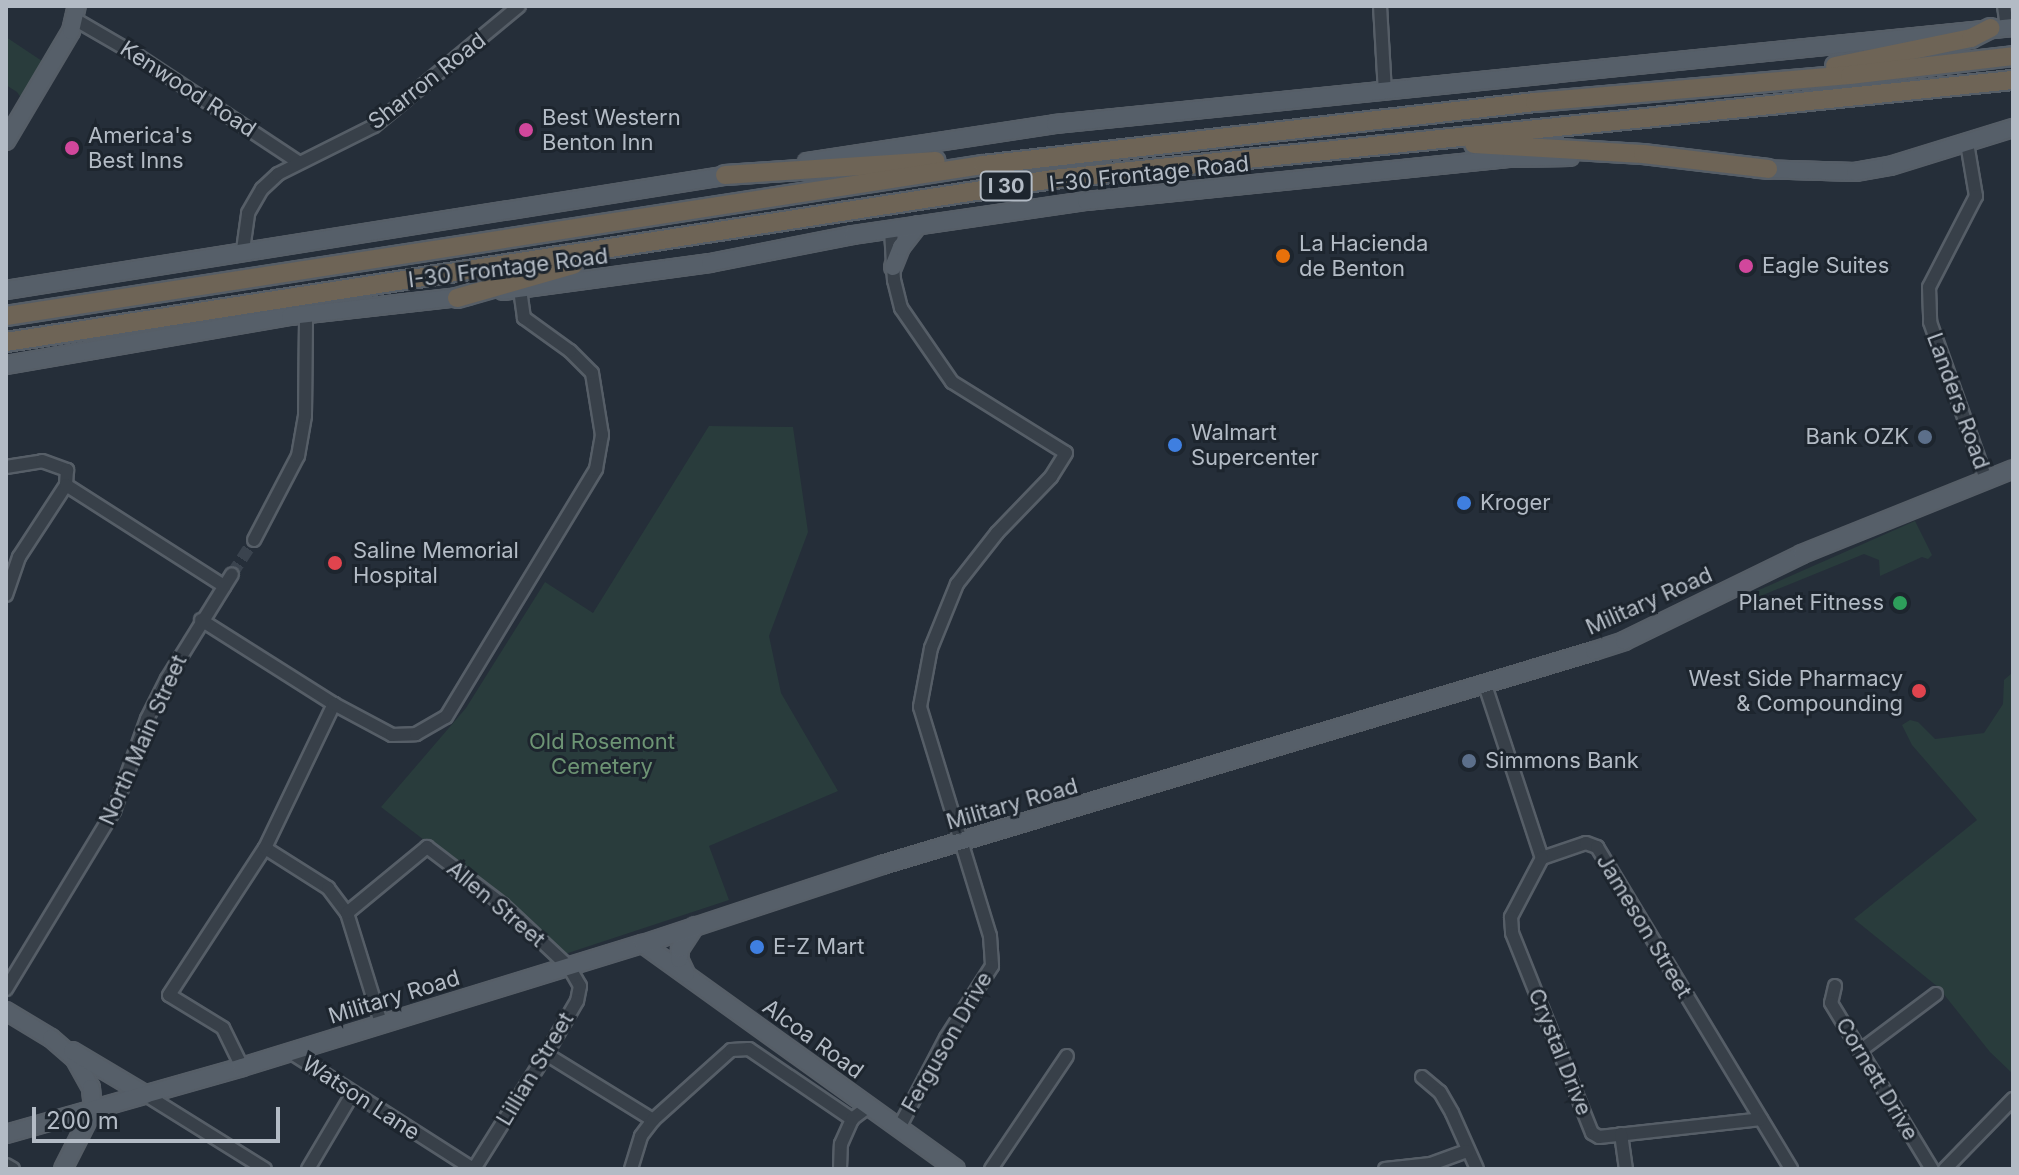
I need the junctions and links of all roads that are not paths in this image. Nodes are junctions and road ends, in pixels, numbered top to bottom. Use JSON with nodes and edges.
{"nodes":[{"id":1,"x":519,"y":6,"type":"edge"},
{"id":2,"x":1380,"y":6,"type":"edge"},
{"id":3,"x":2004,"y":6,"type":"edge"},
{"id":4,"x":76,"y":13,"type":"edge"},
{"id":5,"x":2004,"y":27,"type":"edge"},
{"id":6,"x":2013,"y":56,"type":"edge"},
{"id":7,"x":1803,"y":77,"type":"junction"},
{"id":8,"x":2013,"y":80,"type":"edge"},
{"id":9,"x":1385,"y":92,"type":"junction"},
{"id":10,"x":2013,"y":128,"type":"edge"},
{"id":11,"x":1419,"y":140,"type":"junction"},
{"id":12,"x":6,"y":141,"type":"edge"},
{"id":13,"x":1967,"y":143,"type":"junction"},
{"id":14,"x":298,"y":162,"type":"junction"},
{"id":15,"x":983,"y":165,"type":"junction"},
{"id":16,"x":1768,"y":169,"type":"junction"},
{"id":17,"x":725,"y":175,"type":"junction"},
{"id":18,"x":918,"y":225,"type":"junction"},
{"id":19,"x":891,"y":230,"type":"junction"},
{"id":20,"x":645,"y":244,"type":"junction"},
{"id":21,"x":243,"y":250,"type":"junction"},
{"id":22,"x":893,"y":267,"type":"junction"},
{"id":23,"x":520,"y":289,"type":"junction"},
{"id":24,"x":6,"y":290,"type":"edge"},
{"id":25,"x":457,"y":298,"type":"junction"},
{"id":26,"x":306,"y":314,"type":"junction"},
{"id":27,"x":6,"y":316,"type":"edge"},
{"id":28,"x":6,"y":342,"type":"edge"},
{"id":29,"x":6,"y":365,"type":"edge"},
{"id":30,"x":6,"y":467,"type":"edge"},
{"id":31,"x":2013,"y":469,"type":"edge"},
{"id":32,"x":1986,"y":479,"type":"junction"},
{"id":33,"x":66,"y":485,"type":"junction"},
{"id":34,"x":254,"y":540,"type":"tunnel mouth"},
{"id":35,"x":232,"y":574,"type":"tunnel mouth"},
{"id":36,"x":224,"y":586,"type":"junction"},
{"id":37,"x":6,"y":595,"type":"edge"},
{"id":38,"x":201,"y":620,"type":"junction"},
{"id":39,"x":1485,"y":685,"type":"junction"},
{"id":40,"x":334,"y":704,"type":"junction"},
{"id":41,"x":959,"y":841,"type":"junction"},
{"id":42,"x":265,"y":848,"type":"junction"},
{"id":43,"x":1542,"y":858,"type":"junction"},
{"id":44,"x":347,"y":913,"type":"junction"},
{"id":45,"x":695,"y":926,"type":"junction"},
{"id":46,"x":643,"y":944,"type":"junction"},
{"id":47,"x":569,"y":967,"type":"junction"},
{"id":48,"x":686,"y":974,"type":"junction"},
{"id":49,"x":1835,"y":986,"type":"dead end"},
{"id":50,"x":6,"y":989,"type":"edge"},
{"id":51,"x":1936,"y":994,"type":"dead end"},
{"id":52,"x":6,"y":1011,"type":"edge"},
{"id":53,"x":381,"y":1023,"type":"junction"},
{"id":54,"x":51,"y":1038,"type":"junction"},
{"id":55,"x":1860,"y":1051,"type":"junction"},
{"id":56,"x":290,"y":1052,"type":"junction"},
{"id":57,"x":546,"y":1054,"type":"junction"},
{"id":58,"x":1067,"y":1056,"type":"dead end"},
{"id":59,"x":242,"y":1067,"type":"junction"},
{"id":60,"x":1422,"y":1077,"type":"dead end"},
{"id":61,"x":353,"y":1093,"type":"junction"},
{"id":62,"x":146,"y":1095,"type":"junction"},
{"id":63,"x":2013,"y":1099,"type":"edge"},
{"id":64,"x":868,"y":1107,"type":"junction"},
{"id":65,"x":93,"y":1110,"type":"junction"},
{"id":66,"x":852,"y":1119,"type":"junction"},
{"id":67,"x":1761,"y":1119,"type":"junction"},
{"id":68,"x":653,"y":1120,"type":"junction"},
{"id":69,"x":899,"y":1128,"type":"junction"},
{"id":70,"x":6,"y":1134,"type":"edge"},
{"id":71,"x":1621,"y":1134,"type":"junction"},
{"id":72,"x":1467,"y":1151,"type":"junction"},
{"id":73,"x":6,"y":1165,"type":"edge"},
{"id":74,"x":13,"y":1169,"type":"edge"},
{"id":75,"x":63,"y":1169,"type":"edge"},
{"id":76,"x":265,"y":1169,"type":"edge"},
{"id":77,"x":308,"y":1169,"type":"edge"},
{"id":78,"x":474,"y":1169,"type":"edge"},
{"id":79,"x":631,"y":1169,"type":"edge"},
{"id":80,"x":840,"y":1169,"type":"edge"},
{"id":81,"x":956,"y":1169,"type":"edge"},
{"id":82,"x":991,"y":1169,"type":"edge"},
{"id":83,"x":1385,"y":1169,"type":"edge"},
{"id":84,"x":1477,"y":1169,"type":"edge"},
{"id":85,"x":1626,"y":1169,"type":"edge"},
{"id":86,"x":1791,"y":1169,"type":"edge"},
{"id":87,"x":1932,"y":1169,"type":"edge"},
{"id":88,"x":1945,"y":1169,"type":"edge"}],
"edges":[{"from":1,"to":14,"type":"street","name":"Sharron Road"},
{"from":2,"to":9,"type":"street"},
{"from":3,"to":5,"type":"street"},
{"from":4,"to":12,"type":"main road"},
{"from":4,"to":14,"type":"street","name":"Kenwood Road"},
{"from":5,"to":7,"type":"highway"},
{"from":5,"to":9,"type":"main road"},
{"from":6,"to":7,"type":"highway","number":"I 30"},
{"from":7,"to":15,"type":"highway","number":"I 30"},
{"from":8,"to":11,"type":"highway","number":"I 30"},
{"from":9,"to":17,"type":"main road"},
{"from":10,"to":13,"type":"main road","name":"I-30 Frontage Road"},
{"from":11,"to":16,"type":"highway"},
{"from":11,"to":20,"type":"highway","number":"I 30"},
{"from":13,"to":16,"type":"main road","name":"I-30 Frontage Road"},
{"from":13,"to":32,"type":"street","name":"Landers Road"},
{"from":14,"to":21,"type":"street","name":"Sharron Road"},
{"from":15,"to":17,"type":"highway"},
{"from":15,"to":27,"type":"highway","number":"I 30"},
{"from":16,"to":18,"type":"main road","name":"I-30 Frontage Road"},
{"from":17,"to":21,"type":"main road"},
{"from":18,"to":19,"type":"main road","name":"I-30 Frontage Road"},
{"from":18,"to":22,"type":"main road"},
{"from":19,"to":22,"type":"street","name":"Ferguson Drive"},
{"from":19,"to":23,"type":"main road","name":"I-30 Frontage Road"},
{"from":20,"to":25,"type":"highway"},
{"from":20,"to":28,"type":"highway","number":"I 30"},
{"from":21,"to":24,"type":"main road"},
{"from":22,"to":41,"type":"street","name":"Ferguson Drive"},
{"from":23,"to":25,"type":"main road","name":"I-30 Frontage Road"},
{"from":23,"to":40,"type":"street"},
{"from":25,"to":26,"type":"main road","name":"I-30 Frontage Road"},
{"from":26,"to":29,"type":"main road","name":"I-30 Frontage Road"},
{"from":26,"to":34,"type":"street"},
{"from":30,"to":33,"type":"street"},
{"from":31,"to":32,"type":"main road","name":"Military Road"},
{"from":32,"to":39,"type":"main road","name":"Military Road"},
{"from":33,"to":36,"type":"street"},
{"from":33,"to":37,"type":"street"},
{"from":35,"to":36,"type":"street","name":"North Main Street"},
{"from":36,"to":38,"type":"street","name":"North Main Street"},
{"from":38,"to":40,"type":"street"},
{"from":38,"to":50,"type":"street","name":"North Main Street"},
{"from":39,"to":41,"type":"main road","name":"Military Road"},
{"from":39,"to":43,"type":"street"},
{"from":40,"to":42,"type":"street"},
{"from":41,"to":45,"type":"main road","name":"Military Road"},
{"from":41,"to":69,"type":"street","name":"Ferguson Drive"},
{"from":42,"to":44,"type":"street"},
{"from":42,"to":59,"type":"street"},
{"from":43,"to":67,"type":"street","name":"Jameson Street"},
{"from":43,"to":71,"type":"street","name":"Crystal Drive"},
{"from":44,"to":47,"type":"street","name":"Allen Street"},
{"from":44,"to":53,"type":"street"},
{"from":45,"to":46,"type":"main road","name":"Military Road"},
{"from":45,"to":48,"type":"main road"},
{"from":46,"to":47,"type":"main road","name":"Military Road"},
{"from":46,"to":48,"type":"main road","name":"Alcoa Road"},
{"from":47,"to":53,"type":"main road","name":"Military Road"},
{"from":47,"to":57,"type":"street","name":"Lillian Street"},
{"from":48,"to":64,"type":"main road","name":"Alcoa Road"},
{"from":49,"to":55,"type":"street","name":"Cornett Drive"},
{"from":51,"to":55,"type":"street"},
{"from":52,"to":54,"type":"main road"},
{"from":53,"to":56,"type":"main road","name":"Military Road"},
{"from":54,"to":62,"type":"main road"},
{"from":54,"to":65,"type":"main road"},
{"from":55,"to":87,"type":"street","name":"Cornett Drive"},
{"from":56,"to":59,"type":"main road","name":"Military Road"},
{"from":56,"to":61,"type":"street","name":"Watson Lane"},
{"from":57,"to":68,"type":"street"},
{"from":57,"to":78,"type":"street","name":"Lillian Street"},
{"from":58,"to":82,"type":"street"},
{"from":59,"to":62,"type":"main road","name":"Military Road"},
{"from":60,"to":72,"type":"street"},
{"from":61,"to":77,"type":"street"},
{"from":61,"to":78,"type":"street","name":"Watson Lane"},
{"from":62,"to":65,"type":"main road","name":"Military Road"},
{"from":62,"to":76,"type":"street"},
{"from":63,"to":88,"type":"street"},
{"from":64,"to":66,"type":"street"},
{"from":64,"to":69,"type":"main road","name":"Alcoa Road"},
{"from":65,"to":70,"type":"main road","name":"Military Road"},
{"from":65,"to":75,"type":"main road"},
{"from":66,"to":68,"type":"street"},
{"from":66,"to":80,"type":"street"},
{"from":67,"to":71,"type":"street","name":"Crystal Drive"},
{"from":67,"to":86,"type":"street","name":"Jameson Street"},
{"from":68,"to":79,"type":"street"},
{"from":69,"to":81,"type":"main road","name":"Alcoa Road"},
{"from":71,"to":85,"type":"street"},
{"from":72,"to":83,"type":"street"},
{"from":72,"to":84,"type":"street"},
{"from":73,"to":74,"type":"street"}]}
